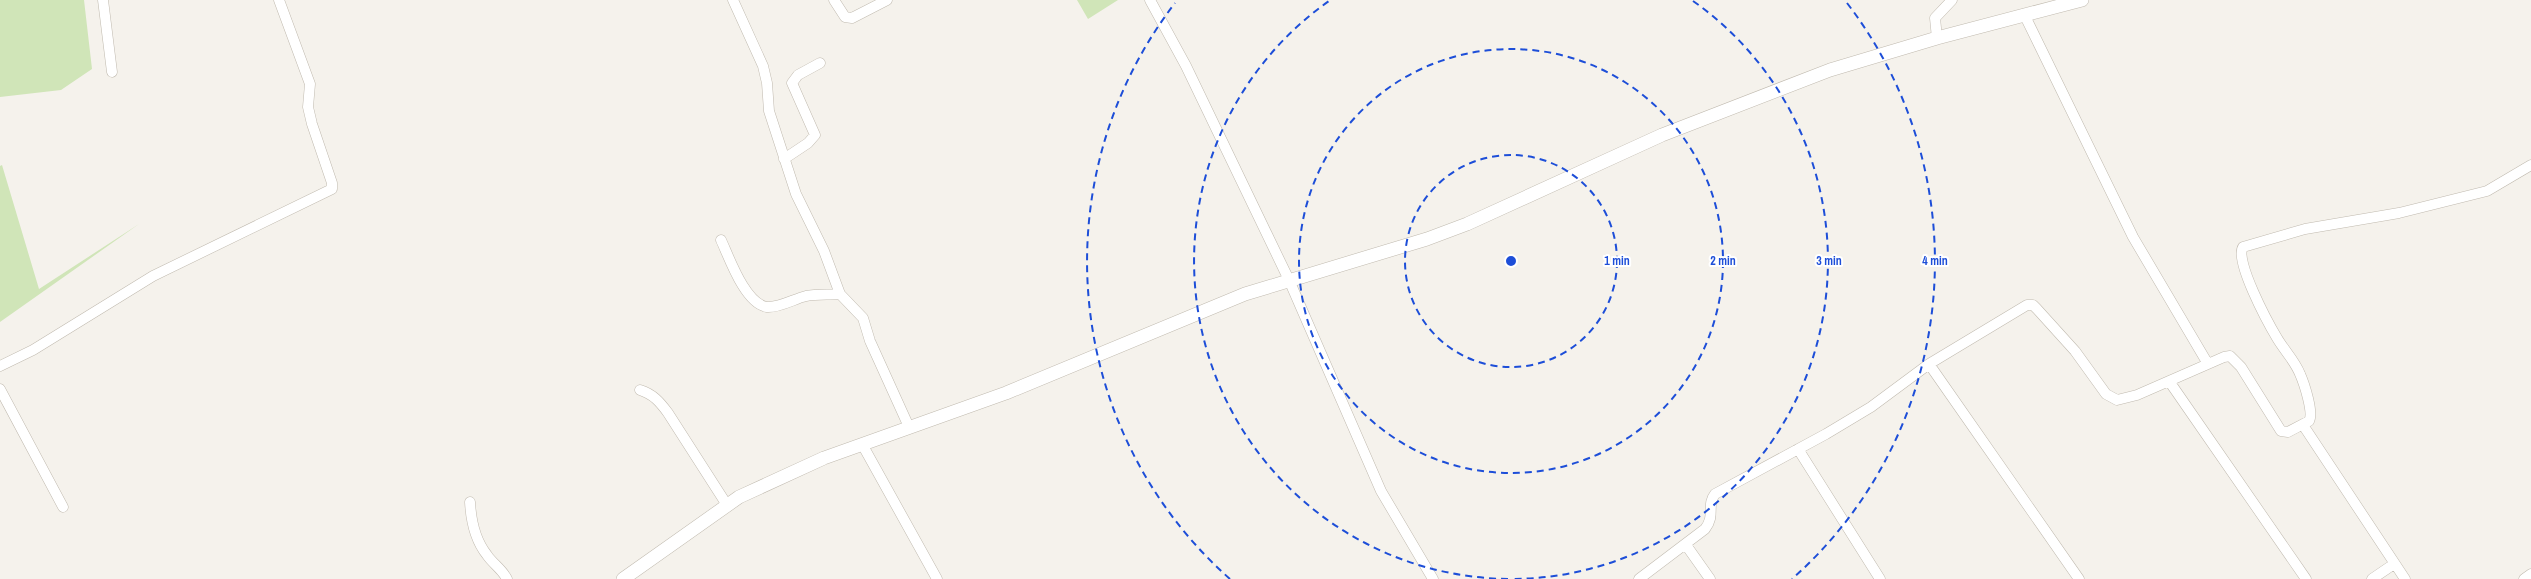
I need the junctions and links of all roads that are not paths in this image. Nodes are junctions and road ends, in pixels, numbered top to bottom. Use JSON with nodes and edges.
{"nodes":[{"id":1,"x":103,"y":0,"type":"edge"},
{"id":2,"x":279,"y":0,"type":"edge"},
{"id":3,"x":733,"y":0,"type":"edge"},
{"id":4,"x":834,"y":0,"type":"edge"},
{"id":5,"x":887,"y":0,"type":"edge"},
{"id":6,"x":1150,"y":0,"type":"edge"},
{"id":7,"x":1952,"y":0,"type":"edge"},
{"id":8,"x":2082,"y":0,"type":"edge"},
{"id":9,"x":2024,"y":14,"type":"junction"},
{"id":10,"x":1937,"y":38,"type":"junction"},
{"id":11,"x":820,"y":62,"type":"dead end"},
{"id":12,"x":112,"y":72,"type":"dead end"},
{"id":13,"x":784,"y":159,"type":"junction"},
{"id":14,"x":2531,"y":164,"type":"edge"},
{"id":15,"x":721,"y":240,"type":"dead end"},
{"id":16,"x":1289,"y":280,"type":"junction"},
{"id":17,"x":840,"y":294,"type":"junction"},
{"id":18,"x":1929,"y":364,"type":"junction"},
{"id":19,"x":2208,"y":364,"type":"junction"},
{"id":20,"x":0,"y":366,"type":"edge"},
{"id":21,"x":2169,"y":381,"type":"junction"},
{"id":22,"x":0,"y":389,"type":"edge"},
{"id":23,"x":640,"y":390,"type":"dead end"},
{"id":24,"x":2303,"y":425,"type":"junction"},
{"id":25,"x":909,"y":427,"type":"junction"},
{"id":26,"x":862,"y":444,"type":"junction"},
{"id":27,"x":1798,"y":449,"type":"junction"},
{"id":28,"x":470,"y":502,"type":"dead end"},
{"id":29,"x":727,"y":505,"type":"junction"},
{"id":30,"x":63,"y":507,"type":"dead end"},
{"id":31,"x":1686,"y":545,"type":"junction"},
{"id":32,"x":2394,"y":564,"type":"junction"},
{"id":33,"x":2531,"y":574,"type":"edge"},
{"id":34,"x":507,"y":579,"type":"edge"},
{"id":35,"x":622,"y":579,"type":"edge"},
{"id":36,"x":937,"y":579,"type":"edge"},
{"id":37,"x":1433,"y":579,"type":"edge"},
{"id":38,"x":1639,"y":579,"type":"edge"},
{"id":39,"x":1710,"y":579,"type":"edge"},
{"id":40,"x":1880,"y":579,"type":"edge"},
{"id":41,"x":2079,"y":579,"type":"edge"},
{"id":42,"x":2306,"y":579,"type":"edge"},
{"id":43,"x":2372,"y":579,"type":"edge"},
{"id":44,"x":2405,"y":579,"type":"edge"},
{"id":45,"x":2524,"y":579,"type":"edge"}],
"edges":[{"from":1,"to":12,"type":"street"},
{"from":2,"to":20,"type":"street"},
{"from":3,"to":13,"type":"street"},
{"from":4,"to":5,"type":"street"},
{"from":6,"to":16,"type":"street"},
{"from":7,"to":10,"type":"street"},
{"from":8,"to":9,"type":"street"},
{"from":9,"to":10,"type":"street"},
{"from":9,"to":19,"type":"street"},
{"from":10,"to":16,"type":"street"},
{"from":11,"to":13,"type":"street"},
{"from":13,"to":17,"type":"street"},
{"from":14,"to":24,"type":"street"},
{"from":15,"to":17,"type":"street"},
{"from":16,"to":25,"type":"street"},
{"from":16,"to":37,"type":"street"},
{"from":17,"to":25,"type":"street"},
{"from":18,"to":21,"type":"street"},
{"from":18,"to":27,"type":"street"},
{"from":18,"to":41,"type":"street"},
{"from":19,"to":21,"type":"street"},
{"from":19,"to":24,"type":"street"},
{"from":21,"to":42,"type":"street"},
{"from":22,"to":30,"type":"street"},
{"from":23,"to":29,"type":"street"},
{"from":24,"to":32,"type":"street"},
{"from":25,"to":26,"type":"street"},
{"from":26,"to":29,"type":"street"},
{"from":26,"to":36,"type":"street"},
{"from":27,"to":31,"type":"street"},
{"from":27,"to":40,"type":"street"},
{"from":28,"to":34,"type":"street"},
{"from":29,"to":35,"type":"street"},
{"from":31,"to":38,"type":"street"},
{"from":31,"to":39,"type":"street"},
{"from":32,"to":43,"type":"street"},
{"from":32,"to":44,"type":"street"},
{"from":33,"to":45,"type":"street"}]}
